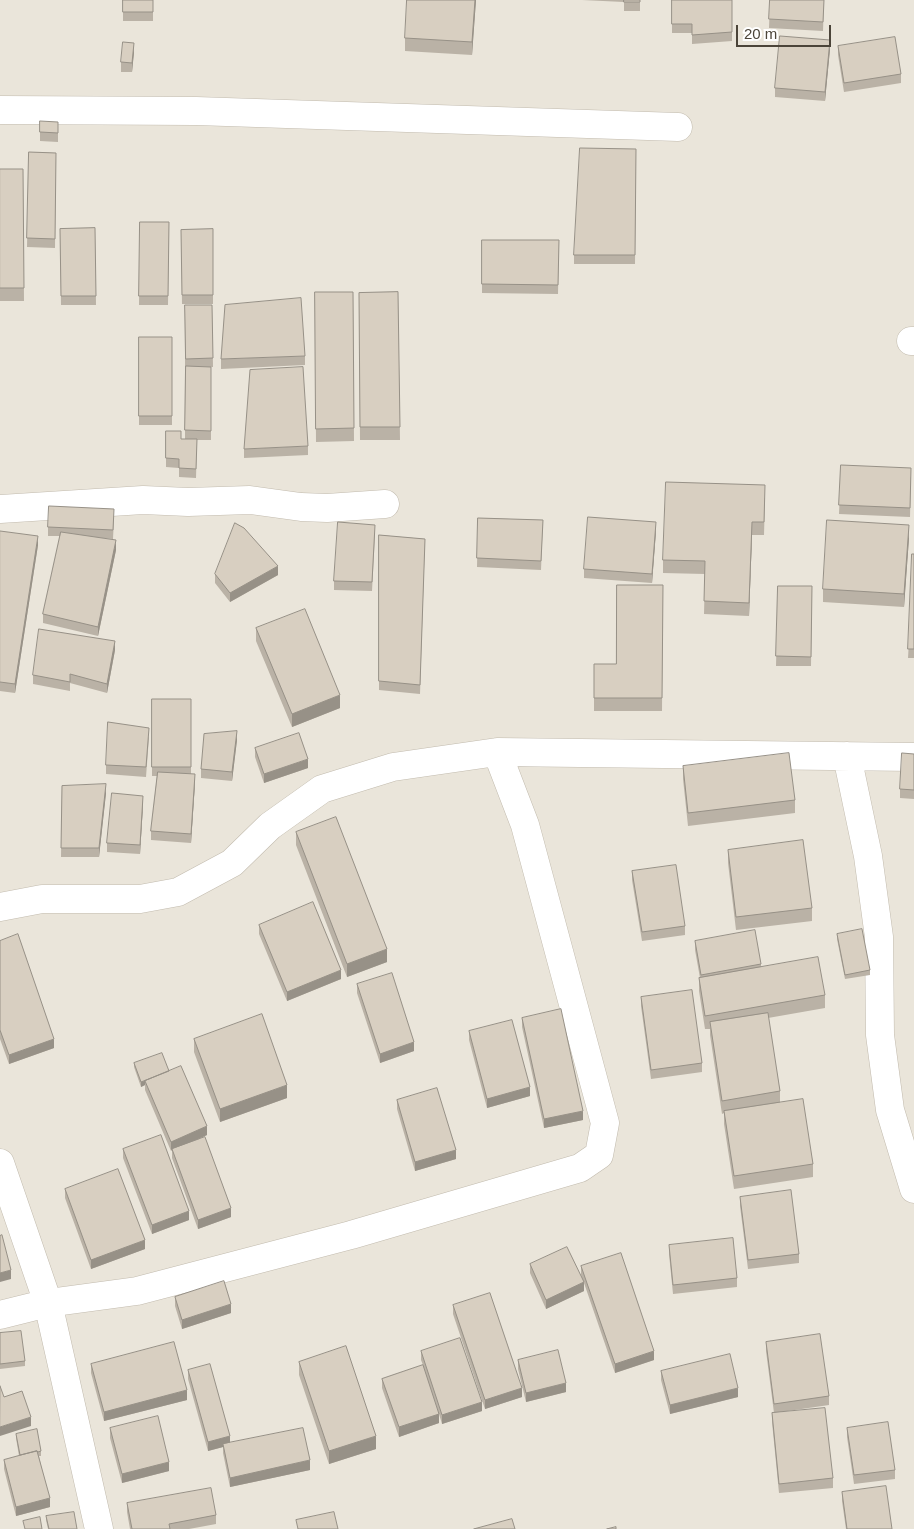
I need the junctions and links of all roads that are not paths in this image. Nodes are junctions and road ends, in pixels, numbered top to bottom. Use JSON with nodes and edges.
{"nodes":[{"id":1,"x":0,"y":110,"type":"edge"},
{"id":2,"x":678,"y":127,"type":"dead end"},
{"id":3,"x":385,"y":504,"type":"dead end"},
{"id":4,"x":0,"y":509,"type":"edge"},
{"id":5,"x":497,"y":752,"type":"junction"},
{"id":6,"x":847,"y":756,"type":"junction"},
{"id":7,"x":914,"y":757,"type":"edge"},
{"id":8,"x":0,"y":907,"type":"edge"},
{"id":9,"x":0,"y":1163,"type":"edge"},
{"id":10,"x":914,"y":1189,"type":"edge"},
{"id":11,"x":48,"y":1302,"type":"junction"},
{"id":12,"x":0,"y":1315,"type":"edge"},
{"id":13,"x":99,"y":1529,"type":"edge"}],
"edges":[{"from":1,"to":2,"type":"street"},
{"from":3,"to":4,"type":"street"},
{"from":5,"to":6,"type":"street"},
{"from":5,"to":8,"type":"street"},
{"from":5,"to":11,"type":"street"},
{"from":6,"to":7,"type":"street"},
{"from":6,"to":10,"type":"street"},
{"from":9,"to":11,"type":"street"},
{"from":11,"to":12,"type":"street"},
{"from":11,"to":13,"type":"street"}]}
